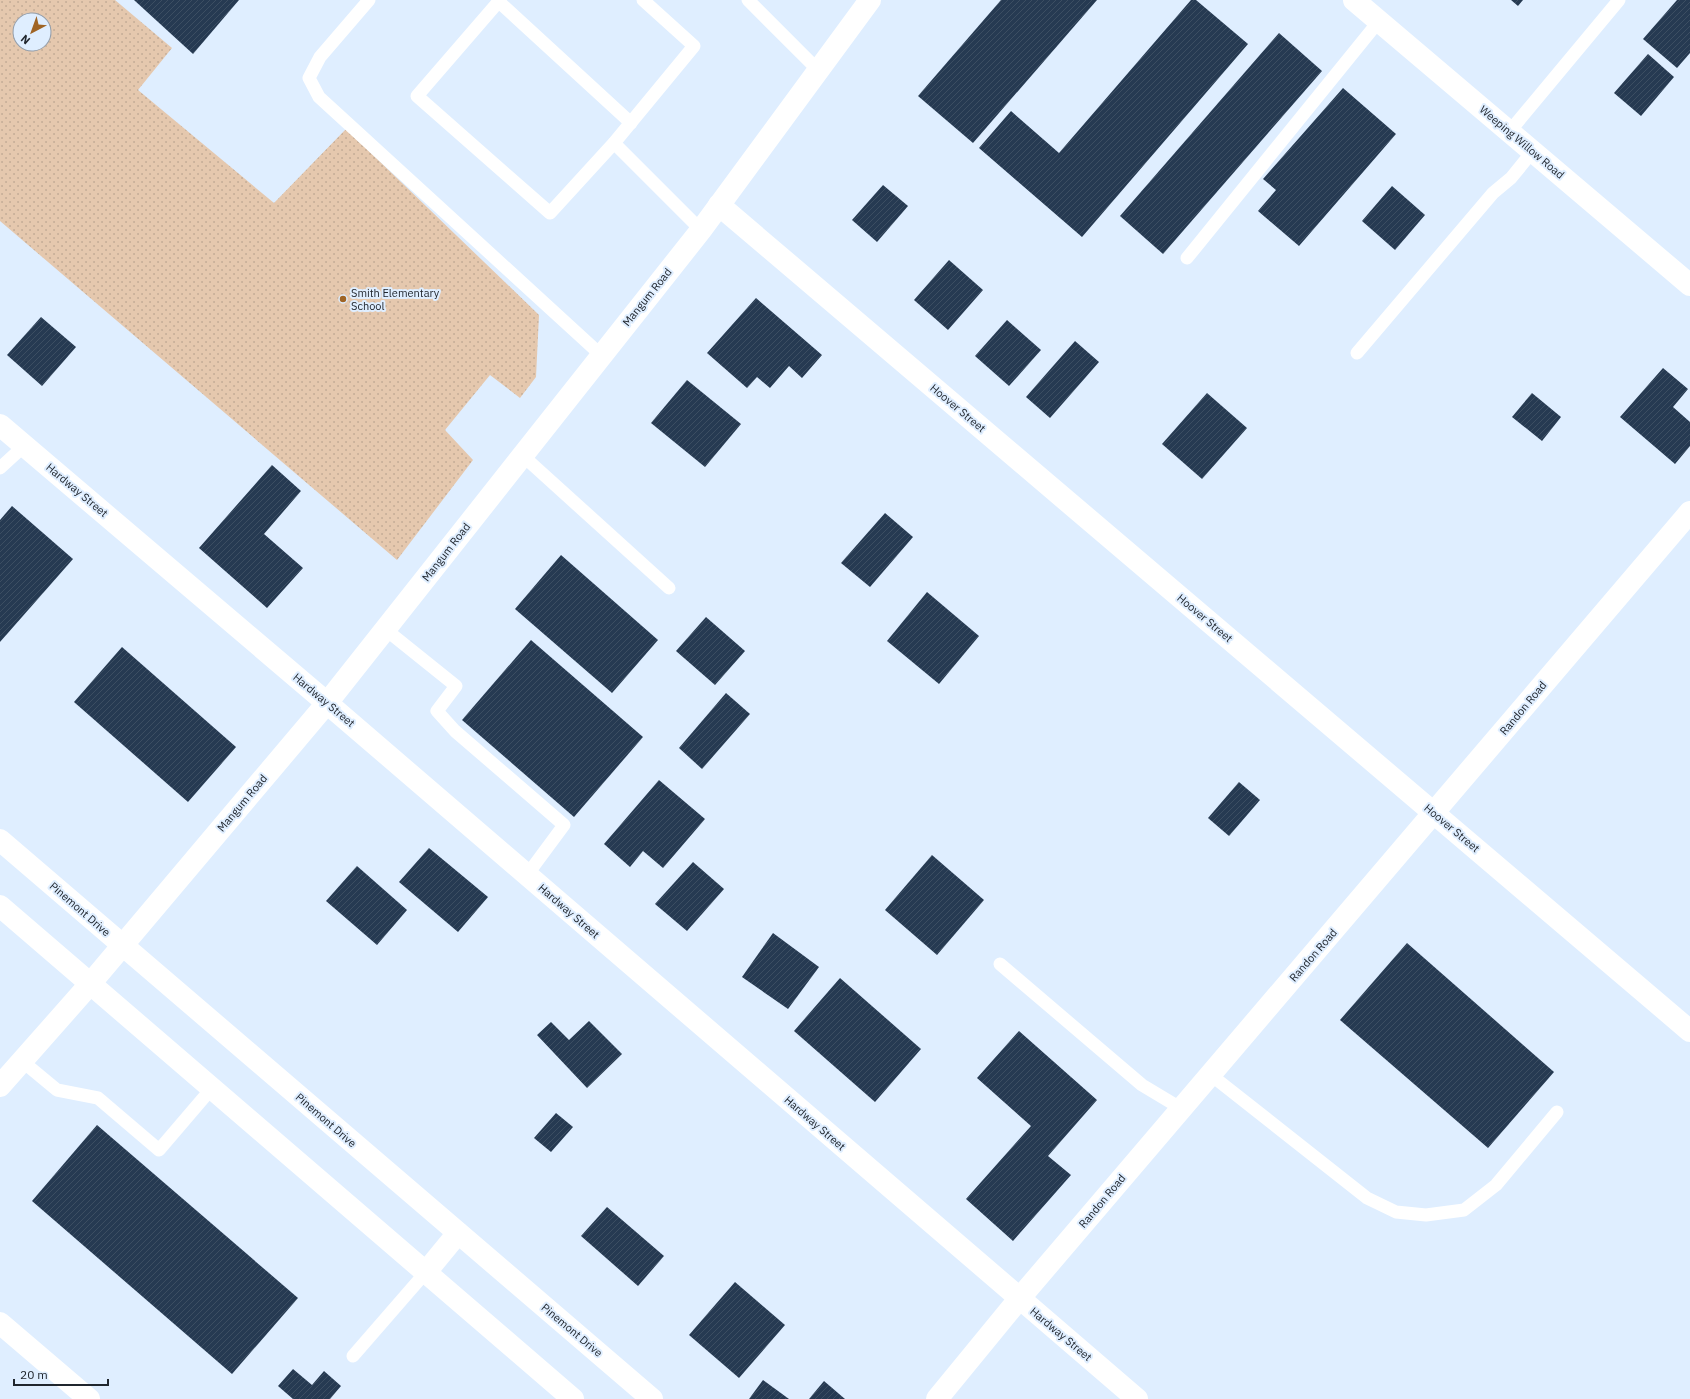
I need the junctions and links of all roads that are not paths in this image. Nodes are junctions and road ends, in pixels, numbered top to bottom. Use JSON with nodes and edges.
{"nodes":[{"id":1,"x":369,"y":0,"type":"edge"},
{"id":2,"x":643,"y":0,"type":"edge"},
{"id":3,"x":748,"y":0,"type":"edge"},
{"id":4,"x":870,"y":0,"type":"edge"},
{"id":5,"x":1354,"y":0,"type":"edge"},
{"id":6,"x":1619,"y":0,"type":"edge"},
{"id":7,"x":499,"y":1,"type":"edge"},
{"id":8,"x":1379,"y":21,"type":"junction"},
{"id":9,"x":818,"y":70,"type":"junction"},
{"id":10,"x":631,"y":123,"type":"junction"},
{"id":11,"x":1510,"y":131,"type":"junction"},
{"id":12,"x":614,"y":143,"type":"junction"},
{"id":13,"x":1532,"y":150,"type":"junction"},
{"id":14,"x":719,"y":205,"type":"junction"},
{"id":15,"x":701,"y":230,"type":"junction"},
{"id":16,"x":1188,"y":258,"type":"dead end"},
{"id":17,"x":1690,"y":285,"type":"edge"},
{"id":18,"x":1358,"y":353,"type":"dead end"},
{"id":19,"x":601,"y":355,"type":"junction"},
{"id":20,"x":0,"y":425,"type":"edge"},
{"id":21,"x":24,"y":446,"type":"junction"},
{"id":22,"x":522,"y":455,"type":"junction"},
{"id":23,"x":0,"y":468,"type":"edge"},
{"id":24,"x":1690,"y":512,"type":"edge"},
{"id":25,"x":669,"y":588,"type":"dead end"},
{"id":26,"x":385,"y":629,"type":"junction"},
{"id":27,"x":327,"y":703,"type":"junction"},
{"id":28,"x":1434,"y":813,"type":"junction"},
{"id":29,"x":0,"y":840,"type":"edge"},
{"id":30,"x":527,"y":875,"type":"junction"},
{"id":31,"x":0,"y":906,"type":"edge"},
{"id":32,"x":122,"y":945,"type":"junction"},
{"id":33,"x":1000,"y":964,"type":"dead end"},
{"id":34,"x":90,"y":984,"type":"junction"},
{"id":35,"x":1690,"y":1031,"type":"edge"},
{"id":36,"x":22,"y":1061,"type":"junction"},
{"id":37,"x":1210,"y":1075,"type":"junction"},
{"id":38,"x":0,"y":1086,"type":"edge"},
{"id":39,"x":212,"y":1088,"type":"junction"},
{"id":40,"x":1182,"y":1109,"type":"junction"},
{"id":41,"x":1557,"y":1112,"type":"dead end"},
{"id":42,"x":458,"y":1233,"type":"junction"},
{"id":43,"x":426,"y":1272,"type":"junction"},
{"id":44,"x":1019,"y":1299,"type":"junction"},
{"id":45,"x":0,"y":1322,"type":"edge"},
{"id":46,"x":353,"y":1356,"type":"dead end"},
{"id":47,"x":90,"y":1399,"type":"edge"},
{"id":48,"x":573,"y":1399,"type":"edge"},
{"id":49,"x":652,"y":1399,"type":"edge"},
{"id":50,"x":937,"y":1399,"type":"edge"},
{"id":51,"x":1137,"y":1399,"type":"edge"}],
"edges":[{"from":1,"to":19,"type":"lane"},
{"from":2,"to":10,"type":"lane"},
{"from":3,"to":9,"type":"lane"},
{"from":4,"to":9,"type":"street","name":"Mangum Road"},
{"from":5,"to":8,"type":"street","name":"Weeping Willow Road"},
{"from":6,"to":11,"type":"lane"},
{"from":7,"to":10,"type":"lane"},
{"from":7,"to":12,"type":"lane"},
{"from":8,"to":11,"type":"street","name":"Weeping Willow Road"},
{"from":8,"to":16,"type":"lane"},
{"from":9,"to":14,"type":"street","name":"Mangum Road"},
{"from":10,"to":12,"type":"lane"},
{"from":11,"to":13,"type":"street","name":"Weeping Willow Road"},
{"from":12,"to":15,"type":"lane"},
{"from":13,"to":17,"type":"street","name":"Weeping Willow Road"},
{"from":13,"to":18,"type":"lane"},
{"from":14,"to":15,"type":"street","name":"Mangum Road"},
{"from":14,"to":28,"type":"street","name":"Hoover Street"},
{"from":15,"to":19,"type":"street","name":"Mangum Road"},
{"from":19,"to":22,"type":"street","name":"Mangum Road"},
{"from":20,"to":21,"type":"street","name":"Hardway Street"},
{"from":21,"to":23,"type":"lane"},
{"from":21,"to":27,"type":"street","name":"Hardway Street"},
{"from":22,"to":25,"type":"lane"},
{"from":22,"to":26,"type":"street","name":"Mangum Road"},
{"from":24,"to":28,"type":"street","name":"Randon Road"},
{"from":26,"to":27,"type":"street","name":"Mangum Road"},
{"from":26,"to":30,"type":"lane"},
{"from":27,"to":30,"type":"street","name":"Hardway Street"},
{"from":27,"to":32,"type":"street","name":"Mangum Road"},
{"from":28,"to":35,"type":"street","name":"Hoover Street"},
{"from":28,"to":37,"type":"street","name":"Randon Road"},
{"from":29,"to":32,"type":"street","name":"Pinemont Drive"},
{"from":30,"to":44,"type":"street","name":"Hardway Street"},
{"from":31,"to":34,"type":"street"},
{"from":32,"to":34,"type":"street","name":"Mangum Road"},
{"from":32,"to":42,"type":"street","name":"Pinemont Drive"},
{"from":33,"to":40,"type":"lane"},
{"from":34,"to":36,"type":"street","name":"Mangum Road"},
{"from":34,"to":39,"type":"street"},
{"from":36,"to":38,"type":"street","name":"Mangum Road"},
{"from":36,"to":39,"type":"lane"},
{"from":37,"to":40,"type":"street","name":"Randon Road"},
{"from":37,"to":41,"type":"lane"},
{"from":39,"to":43,"type":"street"},
{"from":40,"to":44,"type":"street","name":"Randon Road"},
{"from":42,"to":43,"type":"street"},
{"from":42,"to":49,"type":"street","name":"Pinemont Drive"},
{"from":43,"to":46,"type":"lane"},
{"from":43,"to":48,"type":"street"},
{"from":44,"to":50,"type":"street","name":"Randon Road"},
{"from":44,"to":51,"type":"street","name":"Hardway Street"},
{"from":45,"to":47,"type":"street"}]}
